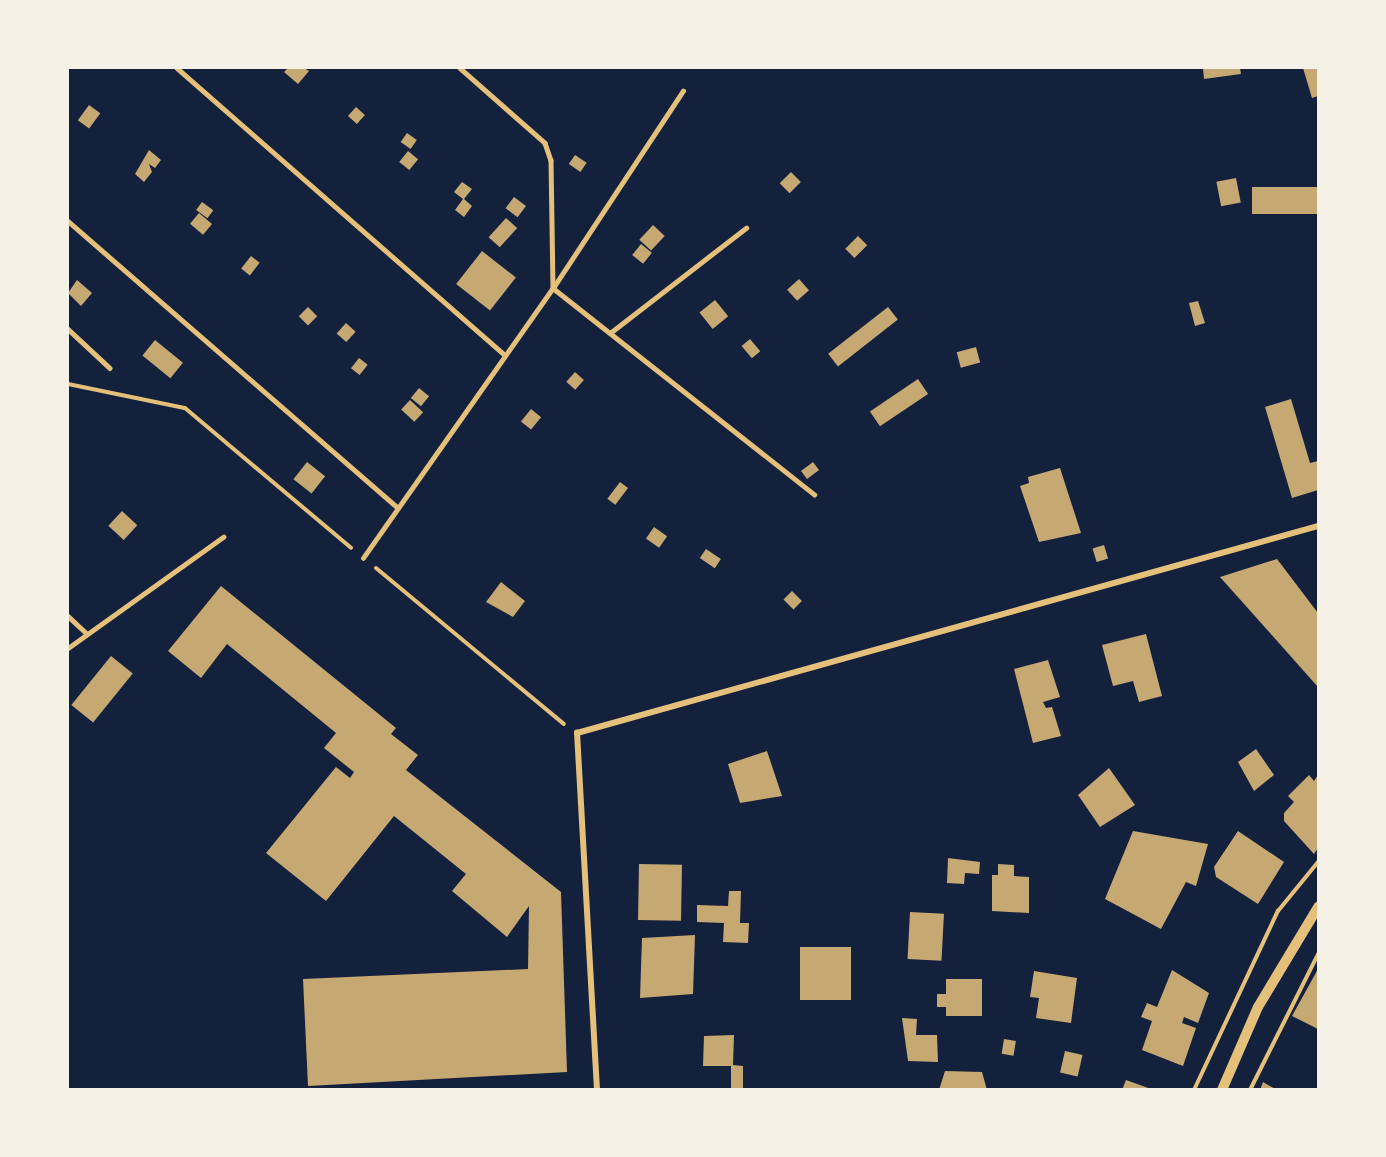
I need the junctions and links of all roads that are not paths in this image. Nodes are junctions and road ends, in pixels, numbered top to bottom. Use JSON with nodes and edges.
{"nodes":[{"id":1,"x":177,"y":68,"type":"edge"},
{"id":2,"x":460,"y":68,"type":"edge"},
{"id":3,"x":684,"y":91,"type":"dead end"},
{"id":4,"x":68,"y":221,"type":"edge"},
{"id":5,"x":746,"y":228,"type":"dead end"},
{"id":6,"x":553,"y":288,"type":"junction"},
{"id":7,"x":68,"y":329,"type":"edge"},
{"id":8,"x":610,"y":333,"type":"junction"},
{"id":9,"x":505,"y":355,"type":"junction"},
{"id":10,"x":110,"y":368,"type":"dead end"},
{"id":11,"x":814,"y":494,"type":"dead end"},
{"id":12,"x":398,"y":508,"type":"junction"},
{"id":13,"x":1318,"y":526,"type":"edge"},
{"id":14,"x":223,"y":537,"type":"dead end"},
{"id":15,"x":363,"y":558,"type":"road end"},
{"id":16,"x":68,"y":615,"type":"edge"},
{"id":17,"x":87,"y":634,"type":"junction"},
{"id":18,"x":68,"y":648,"type":"edge"},
{"id":19,"x":1318,"y":907,"type":"edge"},
{"id":20,"x":597,"y":1089,"type":"edge"},
{"id":21,"x":1222,"y":1089,"type":"edge"}],
"edges":[{"from":1,"to":9,"type":"lane"},
{"from":2,"to":6,"type":"lane"},
{"from":3,"to":6,"type":"lane"},
{"from":4,"to":12,"type":"lane"},
{"from":5,"to":8,"type":"lane"},
{"from":6,"to":8,"type":"lane"},
{"from":6,"to":9,"type":"lane"},
{"from":7,"to":10,"type":"lane"},
{"from":8,"to":11,"type":"lane"},
{"from":9,"to":12,"type":"lane"},
{"from":12,"to":15,"type":"lane"},
{"from":13,"to":20,"type":"street"},
{"from":14,"to":17,"type":"lane"},
{"from":16,"to":17,"type":"lane"},
{"from":17,"to":18,"type":"lane"},
{"from":19,"to":21,"type":"street"}]}
